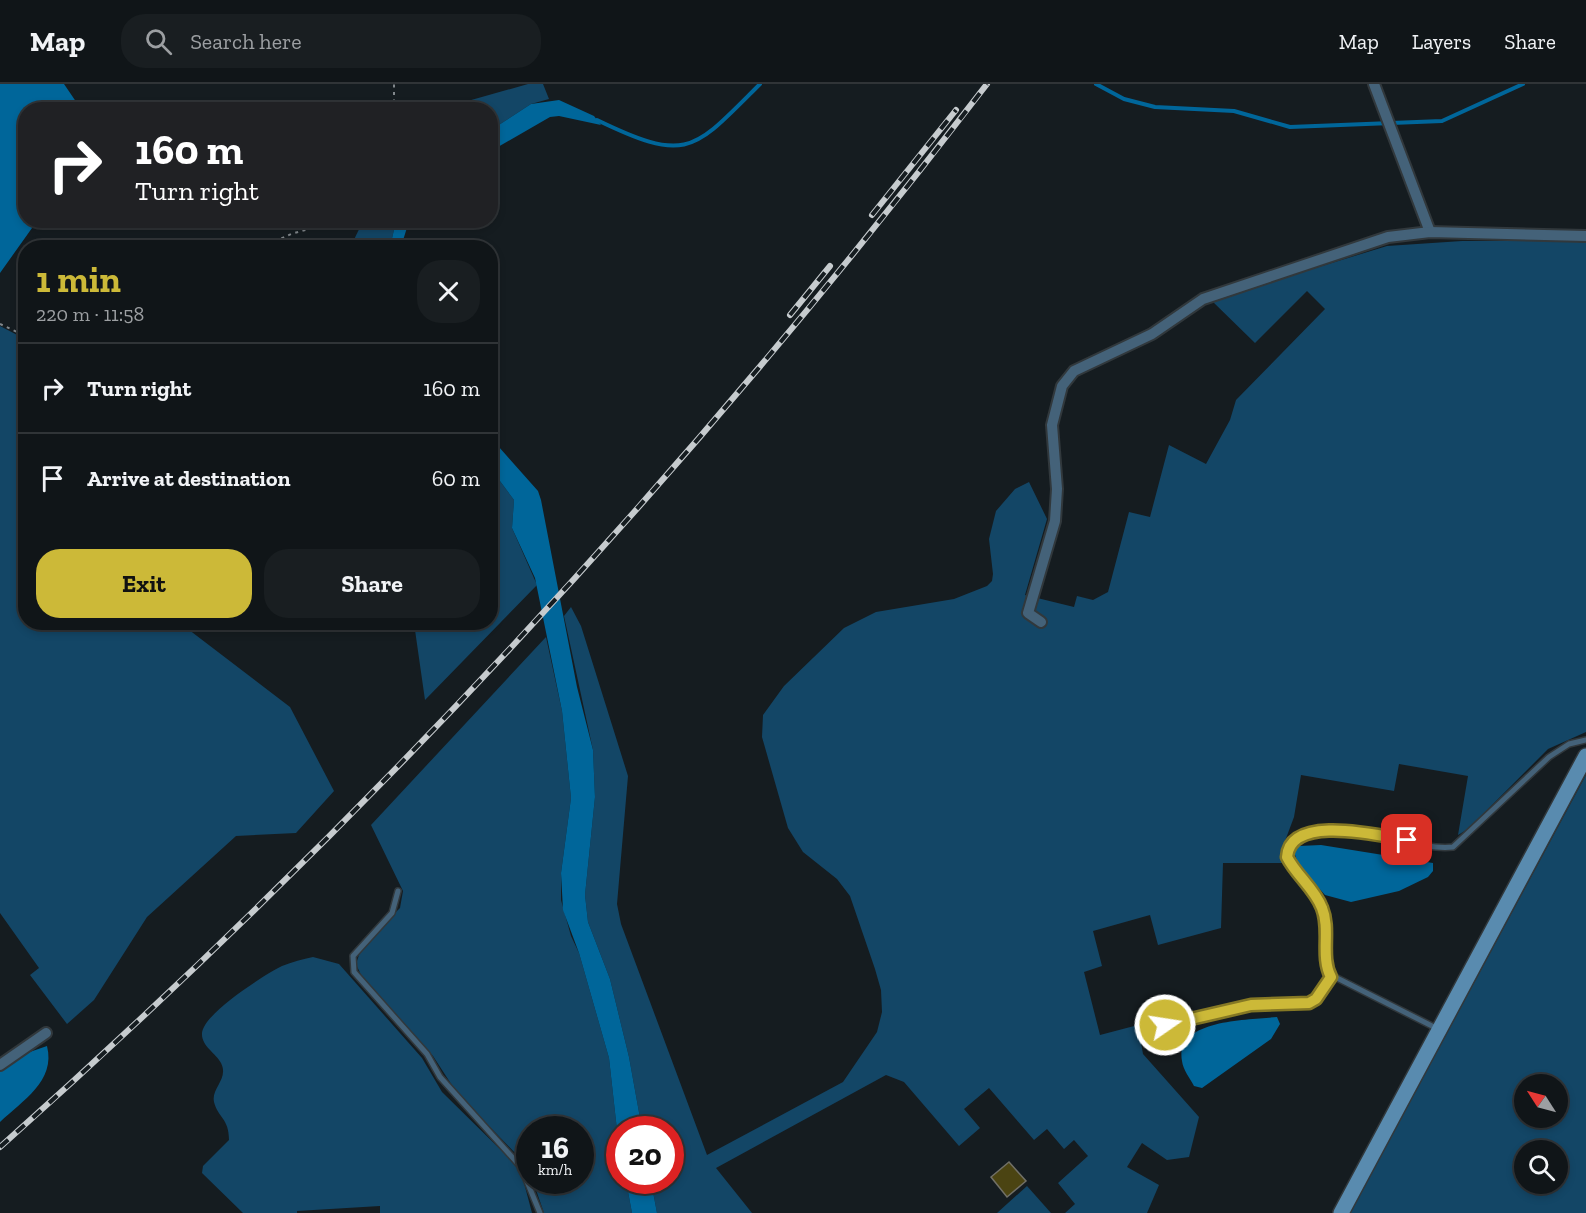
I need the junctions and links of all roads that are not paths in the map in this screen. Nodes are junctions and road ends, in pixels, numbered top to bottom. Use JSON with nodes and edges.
{"nodes":[{"id":1,"x":1374,"y":84,"type":"edge"},
{"id":2,"x":1430,"y":232,"type":"junction"},
{"id":3,"x":1586,"y":236,"type":"edge"},
{"id":4,"x":1041,"y":622,"type":"dead end"},
{"id":5,"x":1586,"y":740,"type":"edge"},
{"id":6,"x":1586,"y":756,"type":"edge"},
{"id":7,"x":398,"y":891,"type":"dead end"},
{"id":8,"x":1331,"y":977,"type":"junction"},
{"id":9,"x":1144,"y":1030,"type":"dead end"},
{"id":10,"x":1439,"y":1030,"type":"junction"},
{"id":11,"x":45,"y":1033,"type":"dead end"},
{"id":12,"x":0,"y":1065,"type":"edge"},
{"id":13,"x":540,"y":1213,"type":"edge"},
{"id":14,"x":1341,"y":1213,"type":"edge"}],
"edges":[{"from":1,"to":2,"type":"street"},
{"from":2,"to":3,"type":"street"},
{"from":2,"to":4,"type":"street"},
{"from":5,"to":8,"type":"lane"},
{"from":6,"to":10,"type":"street"},
{"from":7,"to":13,"type":"lane"},
{"from":8,"to":9,"type":"lane"},
{"from":8,"to":10,"type":"lane"},
{"from":10,"to":14,"type":"street"},
{"from":11,"to":12,"type":"street"}]}
